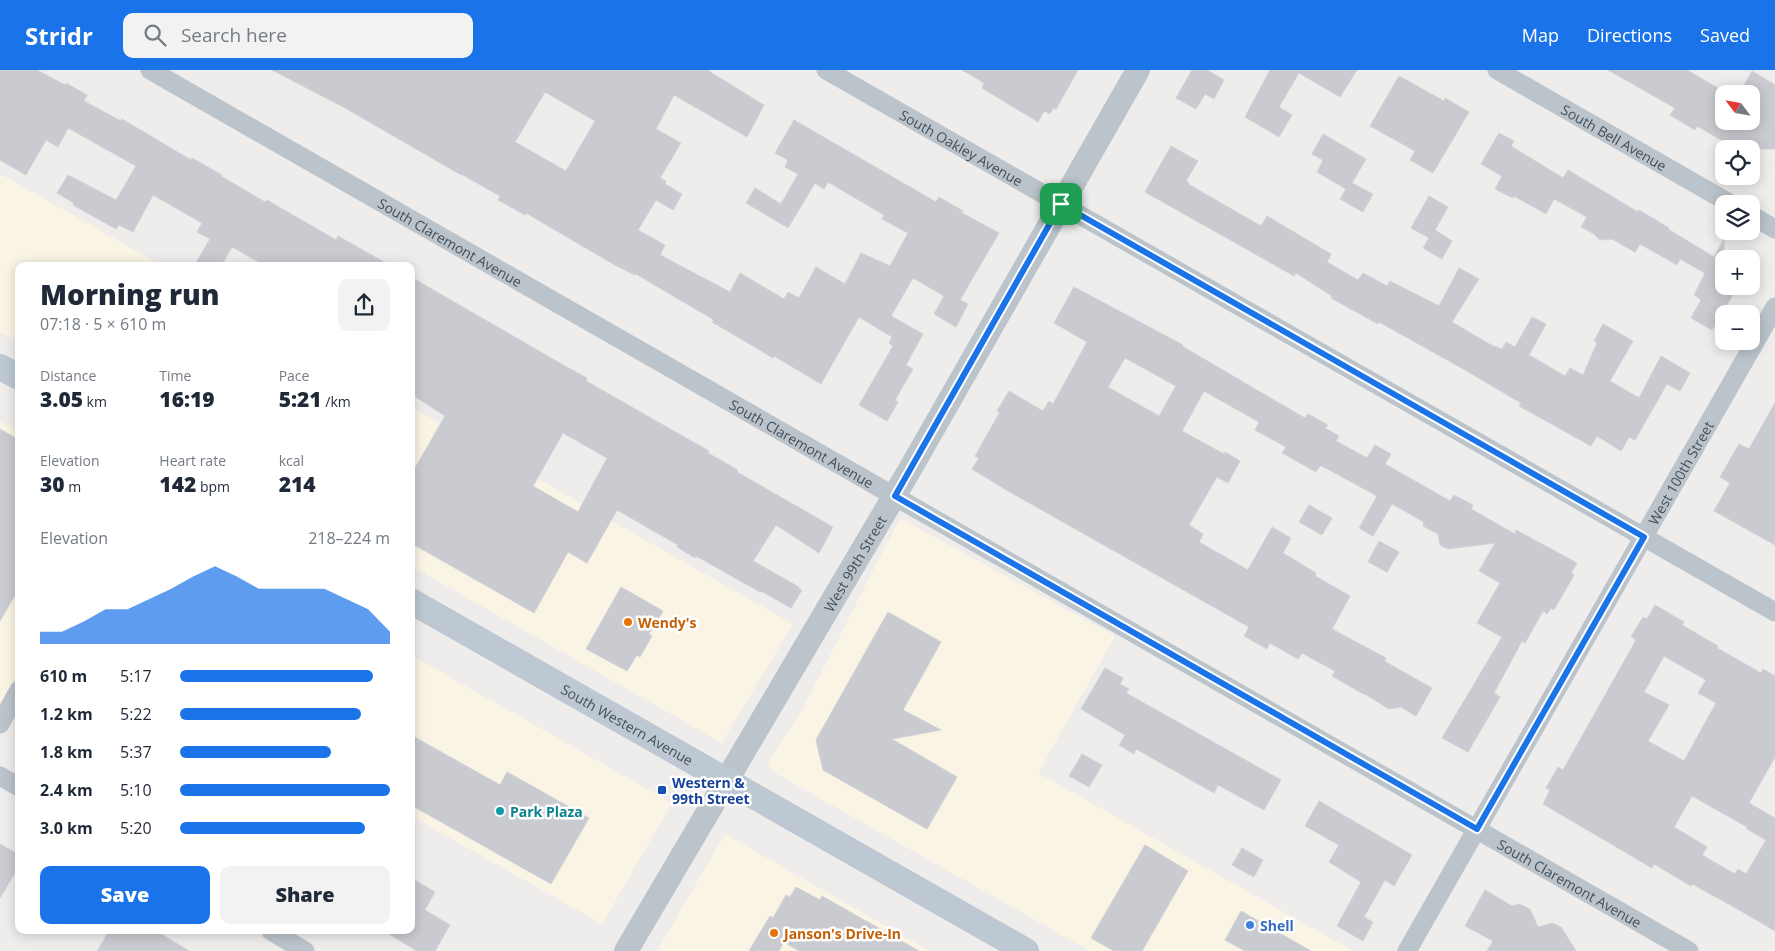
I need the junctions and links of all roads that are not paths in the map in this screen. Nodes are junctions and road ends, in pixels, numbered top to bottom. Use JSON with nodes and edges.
{"nodes":[{"id":1,"x":150,"y":70,"type":"edge"},
{"id":2,"x":826,"y":70,"type":"edge"},
{"id":3,"x":1138,"y":70,"type":"edge"},
{"id":4,"x":1497,"y":70,"type":"edge"},
{"id":5,"x":1715,"y":195,"type":"edge"},
{"id":6,"x":1061,"y":204,"type":"junction"},
{"id":7,"x":1760,"y":220,"type":"edge"},
{"id":8,"x":1775,"y":229,"type":"edge"},
{"id":9,"x":1775,"y":307,"type":"edge"},
{"id":10,"x":0,"y":367,"type":"edge"},
{"id":11,"x":15,"y":375,"type":"edge"},
{"id":12,"x":895,"y":496,"type":"junction"},
{"id":13,"x":1644,"y":537,"type":"junction"},
{"id":14,"x":415,"y":603,"type":"edge"},
{"id":15,"x":1775,"y":612,"type":"edge"},
{"id":16,"x":15,"y":697,"type":"edge"},
{"id":17,"x":0,"y":724,"type":"edge"},
{"id":18,"x":0,"y":776,"type":"edge"},
{"id":19,"x":727,"y":781,"type":"junction"},
{"id":20,"x":15,"y":785,"type":"edge"},
{"id":21,"x":1477,"y":829,"type":"junction"},
{"id":22,"x":276,"y":934,"type":"edge"},
{"id":23,"x":305,"y":951,"type":"edge"},
{"id":24,"x":626,"y":951,"type":"edge"},
{"id":25,"x":1026,"y":951,"type":"edge"},
{"id":26,"x":1407,"y":951,"type":"edge"},
{"id":27,"x":1689,"y":951,"type":"edge"}],
"edges":[{"from":1,"to":12,"type":"street","name":"South Claremont Avenue"},
{"from":2,"to":6,"type":"street","name":"South Oakley Avenue"},
{"from":3,"to":6,"type":"street","name":"West 99th Street"},
{"from":4,"to":5,"type":"street","name":"South Bell Avenue"},
{"from":6,"to":12,"type":"street","name":"West 99th Street"},
{"from":6,"to":13,"type":"street","name":"South Oakley Avenue"},
{"from":7,"to":8,"type":"street"},
{"from":9,"to":13,"type":"street","name":"West 100th Street"},
{"from":10,"to":11,"type":"main road"},
{"from":12,"to":19,"type":"street","name":"West 99th Street"},
{"from":12,"to":21,"type":"street","name":"South Claremont Avenue"},
{"from":13,"to":15,"type":"street","name":"South Oakley Avenue"},
{"from":13,"to":21,"type":"street","name":"West 100th Street"},
{"from":14,"to":19,"type":"main road","name":"South Western Avenue"},
{"from":16,"to":17,"type":"street"},
{"from":18,"to":20,"type":"street"},
{"from":19,"to":24,"type":"street","name":"West 99th Street"},
{"from":19,"to":25,"type":"main road","name":"South Western Avenue"},
{"from":21,"to":26,"type":"street","name":"West 100th Street"},
{"from":21,"to":27,"type":"street","name":"South Claremont Avenue"},
{"from":22,"to":23,"type":"street"}]}
